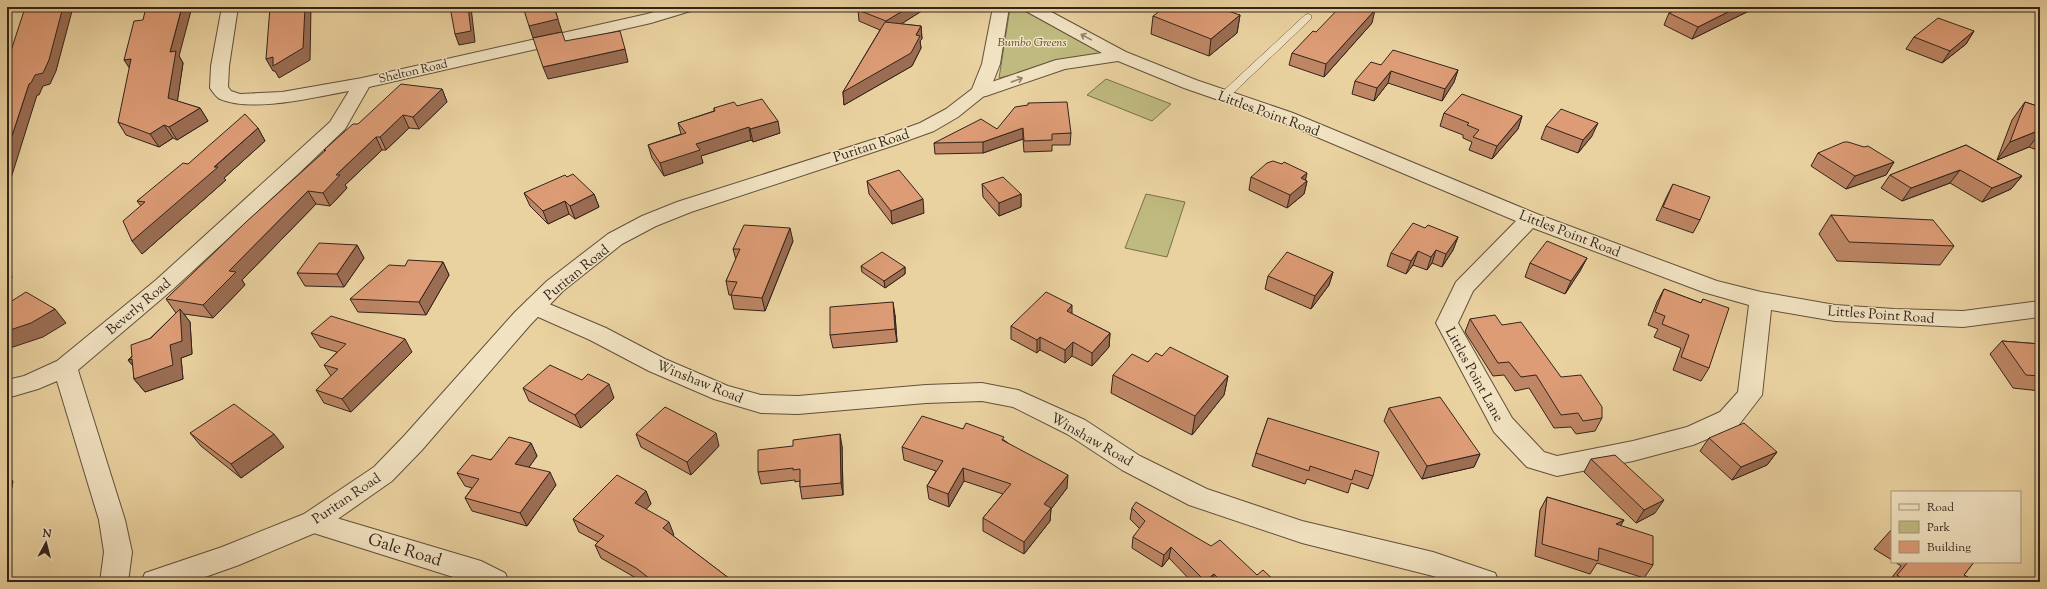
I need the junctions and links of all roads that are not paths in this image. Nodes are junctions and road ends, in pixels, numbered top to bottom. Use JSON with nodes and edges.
{"nodes":[{"id":1,"x":230,"y":7,"type":"edge"},
{"id":2,"x":688,"y":7,"type":"edge"},
{"id":3,"x":1001,"y":7,"type":"edge"},
{"id":4,"x":1030,"y":7,"type":"edge"},
{"id":5,"x":1308,"y":17,"type":"dead end"},
{"id":6,"x":1120,"y":56,"type":"junction"},
{"id":7,"x":362,"y":83,"type":"junction"},
{"id":8,"x":980,"y":92,"type":"junction"},
{"id":9,"x":1224,"y":96,"type":"junction"},
{"id":10,"x":1530,"y":219,"type":"junction"},
{"id":11,"x":1761,"y":300,"type":"junction"},
{"id":12,"x":535,"y":306,"type":"junction"},
{"id":13,"x":2040,"y":309,"type":"edge"},
{"id":14,"x":65,"y":367,"type":"junction"},
{"id":15,"x":7,"y":389,"type":"edge"},
{"id":16,"x":313,"y":522,"type":"junction"},
{"id":17,"x":114,"y":582,"type":"edge"},
{"id":18,"x":155,"y":582,"type":"edge"},
{"id":19,"x":495,"y":582,"type":"edge"},
{"id":20,"x":1486,"y":582,"type":"edge"}],
"edges":[{"from":1,"to":7,"type":"street","name":"Shelton Road"},
{"from":2,"to":7,"type":"street","name":"Shelton Road"},
{"from":3,"to":8,"type":"street"},
{"from":6,"to":4,"type":"street","name":"Littles Point Road","one_way":true},
{"from":5,"to":9,"type":"lane"},
{"from":8,"to":6,"type":"street","name":"Littles Point Road","one_way":true},
{"from":6,"to":9,"type":"street","name":"Littles Point Road"},
{"from":7,"to":14,"type":"street","name":"Beverly Road"},
{"from":8,"to":12,"type":"street","name":"Puritan Road"},
{"from":9,"to":10,"type":"street","name":"Littles Point Road"},
{"from":10,"to":11,"type":"street","name":"Littles Point Road"},
{"from":10,"to":11,"type":"street","name":"Littles Point Lane"},
{"from":11,"to":13,"type":"street","name":"Littles Point Road"},
{"from":12,"to":16,"type":"street","name":"Puritan Road"},
{"from":12,"to":20,"type":"street","name":"Winshaw Road"},
{"from":14,"to":15,"type":"street","name":"Beverly Road"},
{"from":14,"to":17,"type":"street"},
{"from":16,"to":18,"type":"street","name":"Puritan Road"},
{"from":16,"to":19,"type":"street","name":"Gale Road"}]}
